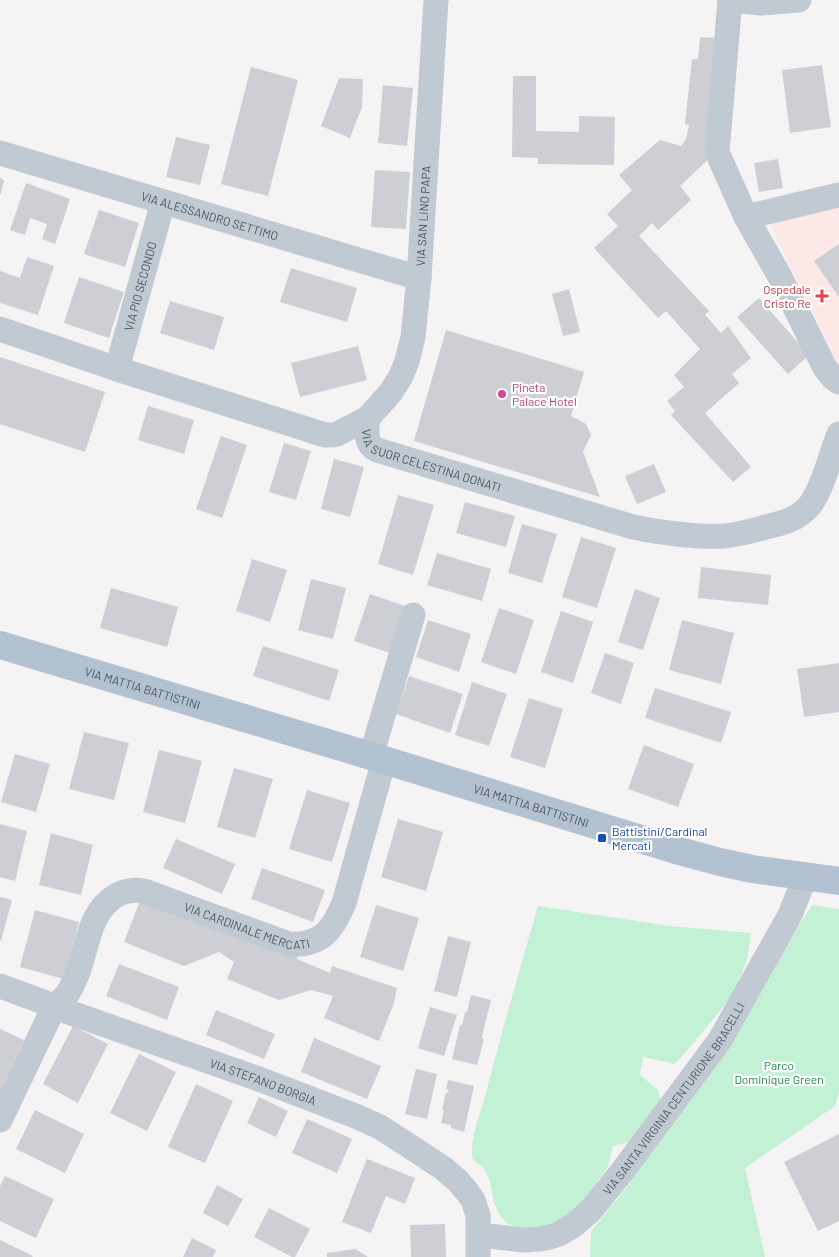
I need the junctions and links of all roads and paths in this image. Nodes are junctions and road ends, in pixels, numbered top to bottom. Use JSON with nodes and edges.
{"nodes":[{"id":1,"x":436,"y":0,"type":"edge"},
{"id":2,"x":730,"y":0,"type":"edge"},
{"id":3,"x":799,"y":0,"type":"edge"},
{"id":4,"x":0,"y":153,"type":"edge"},
{"id":5,"x":839,"y":195,"type":"edge"},
{"id":6,"x":163,"y":202,"type":"junction"},
{"id":7,"x":746,"y":217,"type":"junction"},
{"id":8,"x":419,"y":278,"type":"junction"},
{"id":9,"x":0,"y":329,"type":"edge"},
{"id":10,"x":117,"y":369,"type":"junction"},
{"id":11,"x":839,"y":382,"type":"edge"},
{"id":12,"x":368,"y":418,"type":"junction"},
{"id":13,"x":839,"y":434,"type":"edge"},
{"id":14,"x":413,"y":615,"type":"dead end"},
{"id":15,"x":0,"y":645,"type":"edge"},
{"id":16,"x":378,"y":758,"type":"junction"},
{"id":17,"x":805,"y":876,"type":"junction"},
{"id":18,"x":839,"y":881,"type":"edge"},
{"id":19,"x":0,"y":986,"type":"edge"},
{"id":20,"x":54,"y":1007,"type":"junction"},
{"id":21,"x":0,"y":1120,"type":"edge"},
{"id":22,"x":478,"y":1246,"type":"edge"}],
"edges":[{"from":1,"to":8,"type":"street","name":"VIA SAN LINO PAPA"},
{"from":2,"to":3,"type":"street"},
{"from":2,"to":7,"type":"street"},
{"from":4,"to":6,"type":"street","name":"VIA ALESSANDRO SETTIMO"},
{"from":5,"to":7,"type":"street"},
{"from":6,"to":8,"type":"street","name":"VIA ALESSANDRO SETTIMO"},
{"from":6,"to":10,"type":"street","name":"VIA PIO SECONDO"},
{"from":7,"to":11,"type":"street"},
{"from":8,"to":12,"type":"street","name":"VIA SAN LINO PAPA"},
{"from":9,"to":10,"type":"street","name":"VIA SUOR CELESTINA DONATI"},
{"from":10,"to":12,"type":"street","name":"VIA SUOR CELESTINA DONATI"},
{"from":12,"to":13,"type":"street","name":"VIA SUOR CELESTINA DONATI"},
{"from":14,"to":16,"type":"street"},
{"from":15,"to":16,"type":"main road","name":"VIA MATTIA BATTISTINI"},
{"from":16,"to":17,"type":"main road","name":"VIA MATTIA BATTISTINI"},
{"from":16,"to":20,"type":"street","name":"VIA CARDINALE MERCATI"},
{"from":17,"to":18,"type":"main road","name":"VIA MATTIA BATTISTINI"},
{"from":17,"to":22,"type":"street","name":"VIA SANTA VIRGINIA CENTURIONE BRACELLI"},
{"from":19,"to":20,"type":"street","name":"VIA STEFANO BORGIA"},
{"from":20,"to":21,"type":"street","name":"VIA CARDINALE MERCATI"},
{"from":20,"to":22,"type":"street","name":"VIA STEFANO BORGIA"}]}
